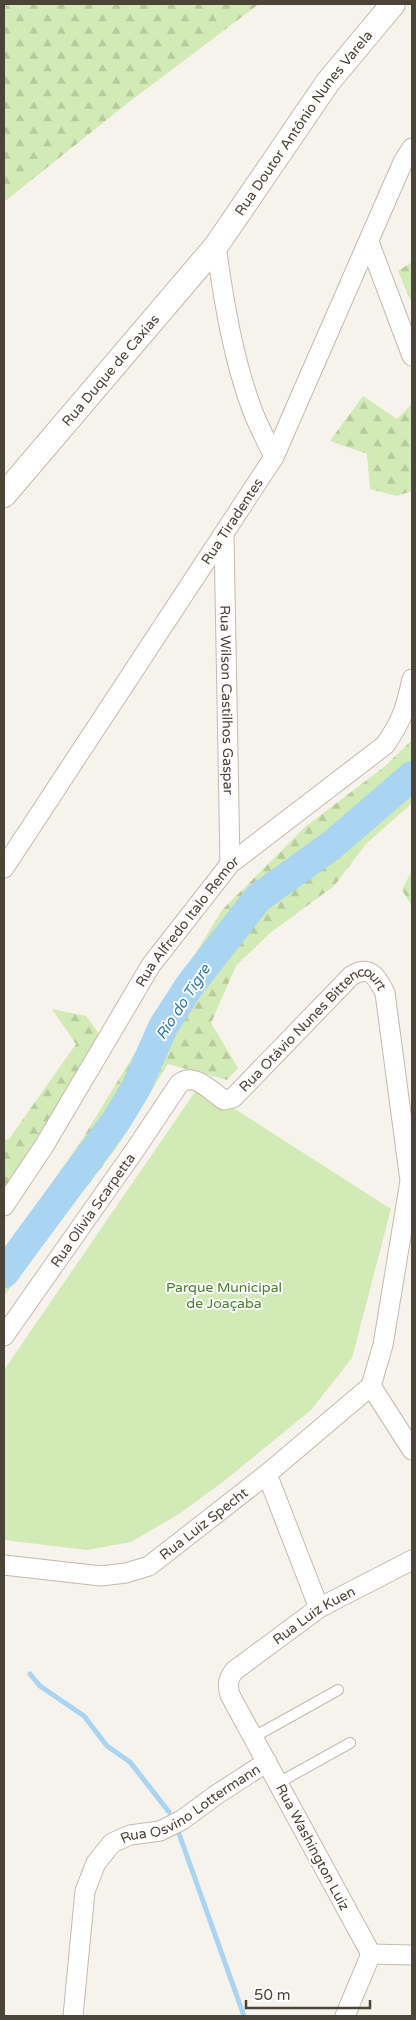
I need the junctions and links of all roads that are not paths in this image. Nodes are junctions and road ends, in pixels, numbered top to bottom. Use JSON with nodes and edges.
{"nodes":[{"id":1,"x":392,"y":4,"type":"edge"},
{"id":2,"x":412,"y":148,"type":"edge"},
{"id":3,"x":369,"y":242,"type":"junction"},
{"id":4,"x":216,"y":246,"type":"junction"},
{"id":5,"x":412,"y":356,"type":"edge"},
{"id":6,"x":274,"y":458,"type":"junction"},
{"id":7,"x":4,"y":495,"type":"edge"},
{"id":8,"x":224,"y":536,"type":"junction"},
{"id":9,"x":412,"y":679,"type":"edge"},
{"id":10,"x":230,"y":864,"type":"junction"},
{"id":11,"x":4,"y":868,"type":"edge"},
{"id":12,"x":179,"y":1084,"type":"joint"},
{"id":13,"x":411,"y":1181,"type":"edge"},
{"id":14,"x":4,"y":1206,"type":"edge"},
{"id":15,"x":4,"y":1336,"type":"edge"},
{"id":16,"x":371,"y":1386,"type":"junction"},
{"id":17,"x":412,"y":1450,"type":"edge"},
{"id":18,"x":267,"y":1474,"type":"junction"},
{"id":19,"x":412,"y":1560,"type":"edge"},
{"id":20,"x":4,"y":1565,"type":"edge"},
{"id":21,"x":319,"y":1608,"type":"junction"},
{"id":22,"x":228,"y":1687,"type":"joint"},
{"id":23,"x":338,"y":1690,"type":"dead end"},
{"id":24,"x":254,"y":1737,"type":"junction"},
{"id":25,"x":350,"y":1743,"type":"dead end"},
{"id":26,"x":267,"y":1762,"type":"junction"},
{"id":27,"x":278,"y":1783,"type":"junction"},
{"id":28,"x":371,"y":1954,"type":"junction"},
{"id":29,"x":412,"y":1954,"type":"edge"},
{"id":30,"x":73,"y":2016,"type":"edge"},
{"id":31,"x":346,"y":2016,"type":"edge"}],
"edges":[{"from":1,"to":4,"type":"street","name":"Rua Doutor Antônio Nunes Varela"},
{"from":2,"to":3,"type":"street","name":"Rua Tiradentes"},
{"from":3,"to":5,"type":"street"},
{"from":3,"to":6,"type":"street","name":"Rua Tiradentes"},
{"from":4,"to":6,"type":"street"},
{"from":4,"to":7,"type":"street","name":"Rua Duque de Caxias"},
{"from":6,"to":8,"type":"street","name":"Rua Tiradentes"},
{"from":8,"to":10,"type":"street","name":"Rua Wilson Castilhos Gaspar"},
{"from":8,"to":11,"type":"street","name":"Rua Tiradentes"},
{"from":9,"to":10,"type":"street","name":"Rua Alfredo Italo Remor"},
{"from":10,"to":14,"type":"street","name":"Rua Alfredo Italo Remor"},
{"from":12,"to":13,"type":"street","name":"Rua Otávio Nunes Bittencourt"},
{"from":12,"to":15,"type":"street","name":"Rua Olívia Scarpetta"},
{"from":13,"to":16,"type":"street","name":"Rua Otávio Nunes Bittencourt"},
{"from":16,"to":17,"type":"street"},
{"from":16,"to":18,"type":"street","name":"Rua Luiz Specht"},
{"from":18,"to":20,"type":"street","name":"Rua Luiz Specht"},
{"from":18,"to":21,"type":"street"},
{"from":19,"to":21,"type":"street","name":"Rua Luiz Kuen"},
{"from":21,"to":22,"type":"street","name":"Rua Luiz Kuen"},
{"from":22,"to":24,"type":"street","name":"Rua Washington Luiz"},
{"from":23,"to":24,"type":"lane"},
{"from":24,"to":26,"type":"street","name":"Rua Washington Luiz"},
{"from":25,"to":27,"type":"lane"},
{"from":26,"to":27,"type":"street","name":"Rua Washington Luiz"},
{"from":26,"to":30,"type":"street","name":"Rua Osvino Lottermann"},
{"from":27,"to":28,"type":"street","name":"Rua Washington Luiz"},
{"from":28,"to":29,"type":"street"},
{"from":28,"to":31,"type":"street"}]}
